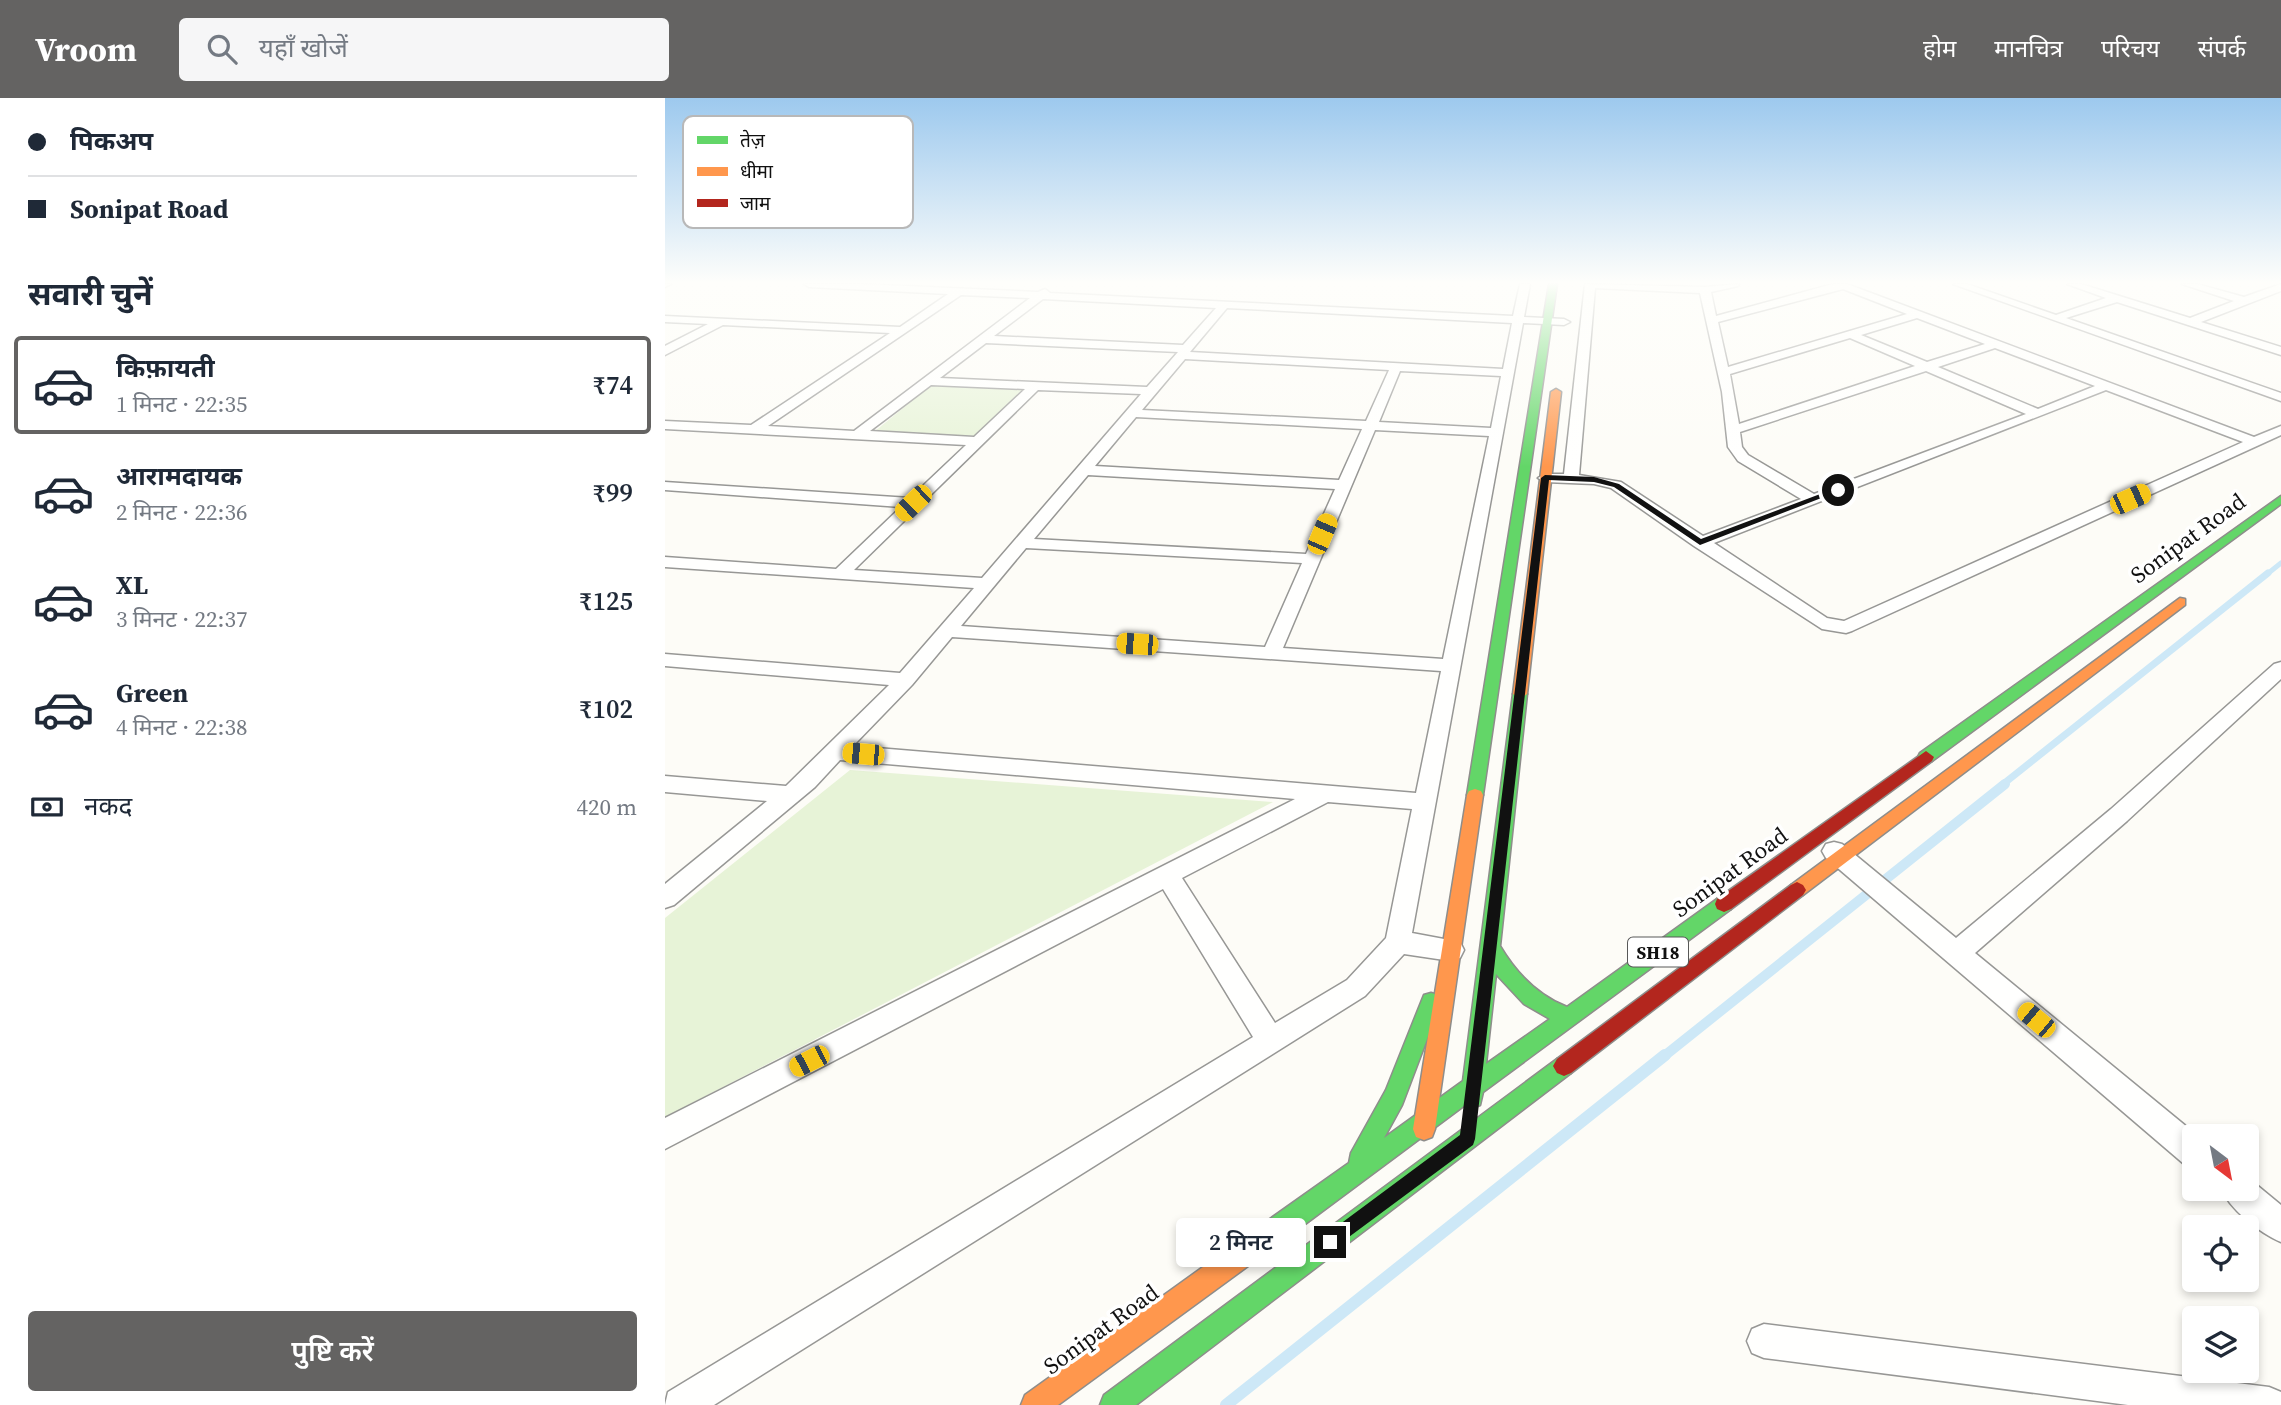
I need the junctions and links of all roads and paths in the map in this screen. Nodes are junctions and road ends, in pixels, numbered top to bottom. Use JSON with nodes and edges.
{"nodes":[{"id":1,"x":880,"y":345,"type":"edge"},
{"id":2,"x":975,"y":345,"type":"edge"},
{"id":3,"x":1075,"y":345,"type":"edge"},
{"id":4,"x":1189,"y":345,"type":"edge"},
{"id":5,"x":1513,"y":345,"type":"edge"},
{"id":6,"x":1543,"y":345,"type":"edge"},
{"id":7,"x":1584,"y":345,"type":"edge"},
{"id":8,"x":1718,"y":345,"type":"edge"},
{"id":9,"x":1814,"y":345,"type":"edge"},
{"id":10,"x":1876,"y":345,"type":"edge"},
{"id":11,"x":1993,"y":345,"type":"edge"},
{"id":12,"x":1999,"y":345,"type":"edge"},
{"id":13,"x":2138,"y":345,"type":"edge"},
{"id":14,"x":2263,"y":345,"type":"edge"},
{"id":15,"x":2281,"y":351,"type":"edge"},
{"id":16,"x":1183,"y":352,"type":"junction"},
{"id":17,"x":1396,"y":367,"type":"junction"},
{"id":18,"x":1927,"y":367,"type":"junction"},
{"id":19,"x":1724,"y":372,"type":"junction"},
{"id":20,"x":1508,"y":373,"type":"junction"},
{"id":21,"x":1558,"y":373,"type":"dead end"},
{"id":22,"x":928,"y":381,"type":"junction"},
{"id":23,"x":1035,"y":386,"type":"junction"},
{"id":24,"x":2105,"y":386,"type":"junction"},
{"id":25,"x":1150,"y":391,"type":"junction"},
{"id":26,"x":2281,"y":397,"type":"edge"},
{"id":27,"x":1132,"y":413,"type":"junction"},
{"id":28,"x":2038,"y":414,"type":"junction"},
{"id":29,"x":665,"y":425,"type":"edge"},
{"id":30,"x":1370,"y":425,"type":"junction"},
{"id":31,"x":753,"y":430,"type":"junction"},
{"id":32,"x":1733,"y":430,"type":"junction"},
{"id":33,"x":2281,"y":430,"type":"edge"},
{"id":34,"x":1497,"y":432,"type":"junction"},
{"id":35,"x":857,"y":435,"type":"junction"},
{"id":36,"x":977,"y":441,"type":"junction"},
{"id":37,"x":2256,"y":442,"type":"junction"},
{"id":38,"x":1084,"y":470,"type":"junction"},
{"id":39,"x":1545,"y":478,"type":"junction"},
{"id":40,"x":1571,"y":479,"type":"junction"},
{"id":41,"x":1344,"y":485,"type":"junction"},
{"id":42,"x":665,"y":486,"type":"edge"},
{"id":43,"x":2281,"y":499,"type":"edge"},
{"id":44,"x":1813,"y":500,"type":"junction"},
{"id":45,"x":913,"y":503,"type":"junction"},
{"id":46,"x":1022,"y":543,"type":"junction"},
{"id":47,"x":1700,"y":543,"type":"junction"},
{"id":48,"x":1312,"y":559,"type":"junction"},
{"id":49,"x":665,"y":562,"type":"edge"},
{"id":50,"x":840,"y":574,"type":"junction"},
{"id":51,"x":988,"y":584,"type":"junction"},
{"id":52,"x":2193,"y":592,"type":"dead end"},
{"id":53,"x":949,"y":631,"type":"junction"},
{"id":54,"x":1271,"y":653,"type":"junction"},
{"id":55,"x":665,"y":660,"type":"edge"},
{"id":56,"x":1452,"y":666,"type":"junction"},
{"id":57,"x":2281,"y":668,"type":"edge"},
{"id":58,"x":905,"y":680,"type":"junction"},
{"id":59,"x":835,"y":752,"type":"junction"},
{"id":60,"x":665,"y":784,"type":"edge"},
{"id":61,"x":1326,"y":793,"type":"junction"},
{"id":62,"x":790,"y":795,"type":"junction"},
{"id":63,"x":1426,"y":802,"type":"junction"},
{"id":64,"x":1817,"y":836,"type":"junction"},
{"id":65,"x":1841,"y":857,"type":"junction"},
{"id":66,"x":1168,"y":876,"type":"junction"},
{"id":67,"x":665,"y":898,"type":"edge"},
{"id":68,"x":1398,"y":942,"type":"junction"},
{"id":69,"x":1489,"y":945,"type":"junction"},
{"id":70,"x":1451,"y":950,"type":"junction"},
{"id":71,"x":1958,"y":953,"type":"junction"},
{"id":72,"x":1568,"y":1017,"type":"junction"},
{"id":73,"x":1271,"y":1041,"type":"junction"},
{"id":74,"x":1474,"y":1086,"type":"junction"},
{"id":75,"x":1425,"y":1122,"type":"junction"},
{"id":76,"x":665,"y":1135,"type":"edge"},
{"id":77,"x":1467,"y":1139,"type":"junction"},
{"id":78,"x":2182,"y":1142,"type":"edge"},
{"id":79,"x":1350,"y":1177,"type":"junction"},
{"id":80,"x":1417,"y":1177,"type":"junction"},
{"id":81,"x":2251,"y":1201,"type":"edge"},
{"id":82,"x":2281,"y":1226,"type":"edge"},
{"id":83,"x":1764,"y":1341,"type":"dead end"},
{"id":84,"x":681,"y":1405,"type":"edge"},
{"id":85,"x":1035,"y":1405,"type":"edge"},
{"id":86,"x":1114,"y":1405,"type":"edge"},
{"id":87,"x":2269,"y":1405,"type":"edge"}],
"edges":[{"from":1,"to":31,"type":"street"},
{"from":2,"to":22,"type":"street"},
{"from":3,"to":16,"type":"street"},
{"from":4,"to":16,"type":"street"},
{"from":5,"to":20,"type":"street"},
{"from":6,"to":70,"type":"street"},
{"from":7,"to":40,"type":"street"},
{"from":8,"to":19,"type":"street"},
{"from":9,"to":19,"type":"street"},
{"from":10,"to":18,"type":"street"},
{"from":11,"to":18,"type":"street"},
{"from":12,"to":24,"type":"street"},
{"from":13,"to":26,"type":"street"},
{"from":14,"to":15,"type":"street"},
{"from":16,"to":17,"type":"street"},
{"from":16,"to":25,"type":"street"},
{"from":17,"to":20,"type":"street"},
{"from":17,"to":30,"type":"street"},
{"from":18,"to":28,"type":"street"},
{"from":18,"to":32,"type":"street"},
{"from":19,"to":32,"type":"street"},
{"from":20,"to":34,"type":"street"},
{"from":21,"to":39,"type":"street"},
{"from":22,"to":23,"type":"street"},
{"from":22,"to":35,"type":"street"},
{"from":23,"to":25,"type":"street"},
{"from":23,"to":36,"type":"street"},
{"from":24,"to":28,"type":"street"},
{"from":24,"to":37,"type":"street"},
{"from":25,"to":27,"type":"street"},
{"from":27,"to":30,"type":"street"},
{"from":27,"to":38,"type":"street"},
{"from":28,"to":44,"type":"street"},
{"from":29,"to":31,"type":"street"},
{"from":30,"to":34,"type":"street"},
{"from":30,"to":41,"type":"street"},
{"from":31,"to":35,"type":"street"},
{"from":32,"to":44,"type":"street"},
{"from":33,"to":37,"type":"street"},
{"from":34,"to":56,"type":"street"},
{"from":35,"to":36,"type":"street"},
{"from":36,"to":45,"type":"street"},
{"from":37,"to":47,"type":"street"},
{"from":38,"to":41,"type":"street"},
{"from":38,"to":46,"type":"street"},
{"from":39,"to":40,"type":"street"},
{"from":39,"to":69,"type":"street"},
{"from":40,"to":47,"type":"street"},
{"from":41,"to":48,"type":"street"},
{"from":42,"to":45,"type":"street"},
{"from":43,"to":64,"type":"street","name":"Sonipat Road","number":"SH18"},
{"from":44,"to":47,"type":"street"},
{"from":45,"to":50,"type":"street"},
{"from":46,"to":48,"type":"street"},
{"from":46,"to":51,"type":"street"},
{"from":48,"to":54,"type":"street"},
{"from":49,"to":50,"type":"street"},
{"from":50,"to":51,"type":"street"},
{"from":51,"to":53,"type":"street"},
{"from":52,"to":65,"type":"street","number":"SH18"},
{"from":53,"to":54,"type":"street"},
{"from":53,"to":58,"type":"street"},
{"from":54,"to":56,"type":"street"},
{"from":55,"to":58,"type":"street"},
{"from":56,"to":63,"type":"street"},
{"from":57,"to":71,"type":"street"},
{"from":58,"to":59,"type":"street"},
{"from":59,"to":61,"type":"street"},
{"from":59,"to":62,"type":"street"},
{"from":60,"to":62,"type":"street"},
{"from":61,"to":63,"type":"street"},
{"from":61,"to":66,"type":"street"},
{"from":62,"to":67,"type":"street"},
{"from":63,"to":68,"type":"street"},
{"from":64,"to":65,"type":"street"},
{"from":64,"to":72,"type":"street","name":"Sonipat Road","number":"SH18"},
{"from":65,"to":71,"type":"street"},
{"from":65,"to":77,"type":"street","number":"SH18"},
{"from":66,"to":73,"type":"street"},
{"from":66,"to":76,"type":"street"},
{"from":68,"to":70,"type":"street"},
{"from":68,"to":73,"type":"street"},
{"from":69,"to":72,"type":"street"},
{"from":69,"to":74,"type":"street"},
{"from":70,"to":75,"type":"street"},
{"from":70,"to":79,"type":"street"},
{"from":71,"to":78,"type":"street"},
{"from":72,"to":74,"type":"street","name":"Sonipat Road","number":"SH18"},
{"from":73,"to":84,"type":"street"},
{"from":74,"to":75,"type":"street","name":"Sonipat Road","number":"SH18"},
{"from":74,"to":77,"type":"street"},
{"from":75,"to":79,"type":"street","name":"Sonipat Road","number":"SH18"},
{"from":75,"to":80,"type":"street"},
{"from":77,"to":80,"type":"street","number":"SH18"},
{"from":79,"to":85,"type":"street","name":"Sonipat Road","number":"SH18"},
{"from":80,"to":86,"type":"street","number":"SH18"},
{"from":81,"to":82,"type":"street"},
{"from":83,"to":87,"type":"street"}]}
